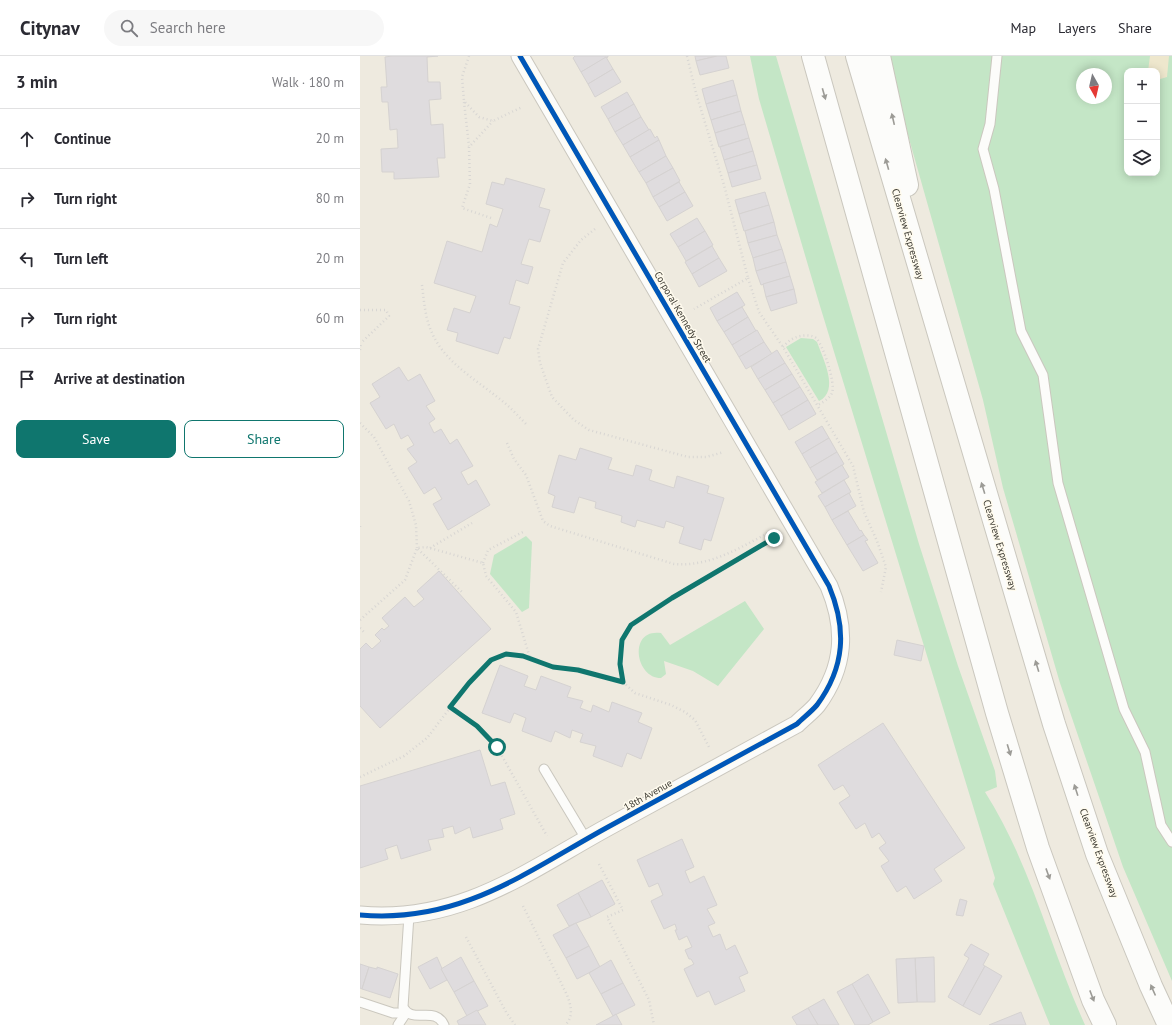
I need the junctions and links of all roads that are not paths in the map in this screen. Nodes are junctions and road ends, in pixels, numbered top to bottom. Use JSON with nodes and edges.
{"nodes":[{"id":1,"x":520,"y":56,"type":"edge"},
{"id":2,"x":797,"y":56,"type":"edge"},
{"id":3,"x":813,"y":56,"type":"edge"},
{"id":4,"x":857,"y":56,"type":"edge"},
{"id":5,"x":879,"y":56,"type":"edge"},
{"id":6,"x":997,"y":56,"type":"edge"},
{"id":7,"x":970,"y":443,"type":"junction"},
{"id":8,"x":829,"y":586,"type":"joint"},
{"id":9,"x":997,"y":713,"type":"junction"},
{"id":10,"x":544,"y":769,"type":"dead end"},
{"id":11,"x":586,"y":839,"type":"junction"},
{"id":12,"x":1172,"y":842,"type":"edge"},
{"id":13,"x":409,"y":915,"type":"junction"},
{"id":14,"x":360,"y":916,"type":"edge"},
{"id":15,"x":360,"y":1002,"type":"edge"},
{"id":16,"x":406,"y":1013,"type":"junction"},
{"id":17,"x":398,"y":1025,"type":"edge"},
{"id":18,"x":444,"y":1025,"type":"edge"},
{"id":19,"x":1104,"y":1025,"type":"edge"},
{"id":20,"x":1169,"y":1025,"type":"edge"}],
"edges":[{"from":1,"to":8,"type":"street","name":"Corporal Kennedy Street"},
{"from":2,"to":9,"type":"highway"},
{"from":3,"to":9,"type":"highway","one_way":true},
{"from":7,"to":4,"type":"highway","name":"Clearview Expressway","one_way":true},
{"from":7,"to":5,"type":"highway","one_way":true},
{"from":6,"to":12,"type":"lane"},
{"from":20,"to":7,"type":"highway","name":"Clearview Expressway","one_way":true},
{"from":8,"to":11,"type":"street","name":"18th Avenue"},
{"from":9,"to":19,"type":"highway","one_way":true},
{"from":10,"to":11,"type":"lane"},
{"from":11,"to":13,"type":"street","name":"18th Avenue"},
{"from":13,"to":14,"type":"street","name":"18th Avenue"},
{"from":13,"to":16,"type":"lane"},
{"from":15,"to":16,"type":"lane"},
{"from":16,"to":17,"type":"lane"},
{"from":16,"to":18,"type":"lane"}]}
